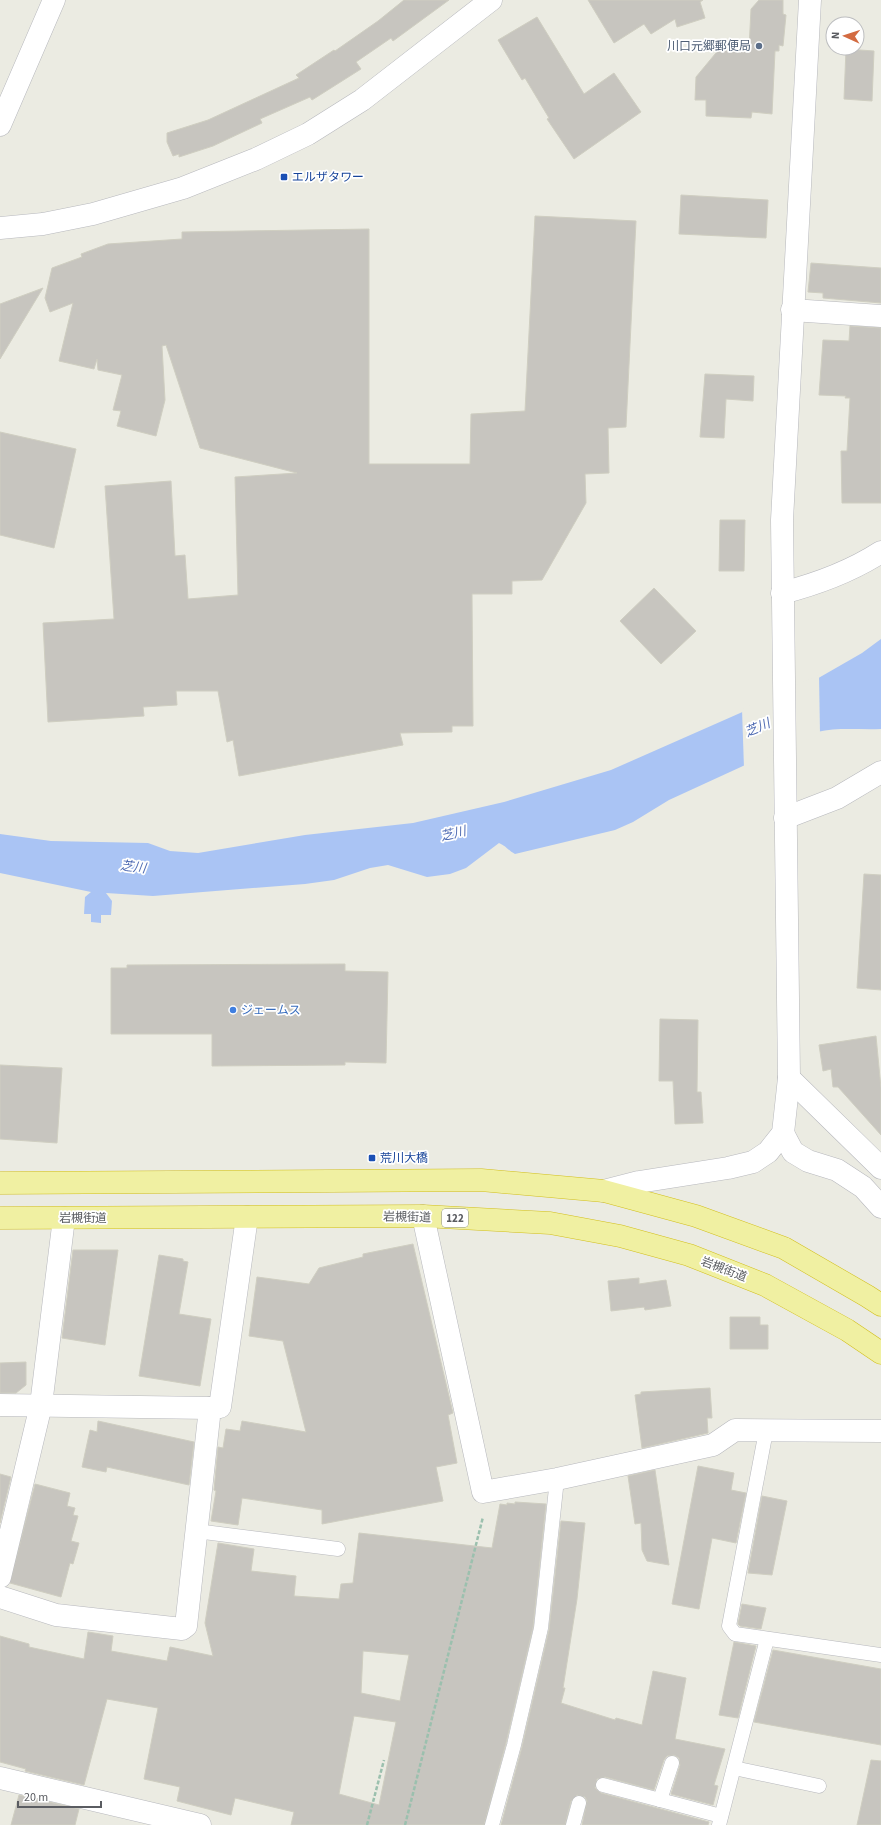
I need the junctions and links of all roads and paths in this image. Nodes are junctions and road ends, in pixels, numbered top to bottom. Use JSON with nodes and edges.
{"nodes":[{"id":1,"x":54,"y":0,"type":"edge"},
{"id":2,"x":491,"y":0,"type":"edge"},
{"id":3,"x":810,"y":0,"type":"edge"},
{"id":4,"x":0,"y":125,"type":"edge"},
{"id":5,"x":0,"y":228,"type":"edge"},
{"id":6,"x":792,"y":310,"type":"junction"},
{"id":7,"x":881,"y":316,"type":"edge"},
{"id":8,"x":881,"y":552,"type":"edge"},
{"id":9,"x":782,"y":593,"type":"junction"},
{"id":10,"x":881,"y":772,"type":"edge"},
{"id":11,"x":785,"y":818,"type":"junction"},
{"id":12,"x":789,"y":1078,"type":"junction"},
{"id":13,"x":783,"y":1134,"type":"junction"},
{"id":14,"x":881,"y":1168,"type":"edge"},
{"id":15,"x":0,"y":1183,"type":"edge"},
{"id":16,"x":604,"y":1191,"type":"junction"},
{"id":17,"x":881,"y":1207,"type":"edge"},
{"id":18,"x":423,"y":1216,"type":"junction"},
{"id":19,"x":246,"y":1217,"type":"junction"},
{"id":20,"x":0,"y":1218,"type":"edge"},
{"id":21,"x":64,"y":1218,"type":"junction"},
{"id":22,"x":881,"y":1306,"type":"edge"},
{"id":23,"x":881,"y":1353,"type":"edge"},
{"id":24,"x":0,"y":1405,"type":"edge"},
{"id":25,"x":41,"y":1405,"type":"junction"},
{"id":26,"x":210,"y":1408,"type":"junction"},
{"id":27,"x":766,"y":1431,"type":"junction"},
{"id":28,"x":881,"y":1431,"type":"edge"},
{"id":29,"x":557,"y":1479,"type":"junction"},
{"id":30,"x":483,"y":1492,"type":"junction"},
{"id":31,"x":196,"y":1531,"type":"junction"},
{"id":32,"x":338,"y":1549,"type":"dead end"},
{"id":33,"x":0,"y":1577,"type":"edge"},
{"id":34,"x":0,"y":1598,"type":"edge"},
{"id":35,"x":767,"y":1639,"type":"junction"},
{"id":36,"x":881,"y":1656,"type":"edge"},
{"id":37,"x":384,"y":1760,"type":"dead end"},
{"id":38,"x":672,"y":1763,"type":"dead end"},
{"id":39,"x":734,"y":1768,"type":"junction"},
{"id":40,"x":0,"y":1778,"type":"edge"},
{"id":41,"x":603,"y":1785,"type":"dead end"},
{"id":42,"x":819,"y":1786,"type":"dead end"},
{"id":43,"x":660,"y":1800,"type":"junction"},
{"id":44,"x":579,"y":1803,"type":"dead end"},
{"id":45,"x":720,"y":1821,"type":"edge"},
{"id":46,"x":200,"y":1825,"type":"edge"},
{"id":47,"x":367,"y":1825,"type":"edge"},
{"id":48,"x":405,"y":1825,"type":"edge"},
{"id":49,"x":492,"y":1825,"type":"edge"},
{"id":50,"x":573,"y":1825,"type":"edge"}],
"edges":[{"from":1,"to":4,"type":"street"},
{"from":2,"to":5,"type":"street"},
{"from":3,"to":6,"type":"street"},
{"from":6,"to":7,"type":"street"},
{"from":6,"to":9,"type":"street"},
{"from":8,"to":9,"type":"street"},
{"from":9,"to":11,"type":"street"},
{"from":10,"to":11,"type":"street"},
{"from":11,"to":12,"type":"street"},
{"from":12,"to":13,"type":"street"},
{"from":12,"to":14,"type":"street"},
{"from":13,"to":16,"type":"street"},
{"from":13,"to":17,"type":"street"},
{"from":15,"to":16,"type":"highway"},
{"from":16,"to":22,"type":"highway"},
{"from":18,"to":19,"type":"highway","name":"岩槻街道","number":"122"},
{"from":18,"to":23,"type":"highway","name":"岩槻街道","number":"122"},
{"from":18,"to":30,"type":"street"},
{"from":19,"to":21,"type":"highway","name":"岩槻街道","number":"122"},
{"from":19,"to":26,"type":"street"},
{"from":20,"to":21,"type":"highway","name":"岩槻街道","number":"122"},
{"from":21,"to":25,"type":"street"},
{"from":24,"to":25,"type":"street"},
{"from":25,"to":26,"type":"street"},
{"from":25,"to":33,"type":"street"},
{"from":26,"to":31,"type":"street"},
{"from":27,"to":28,"type":"street"},
{"from":27,"to":29,"type":"street"},
{"from":27,"to":35,"type":"lane"},
{"from":29,"to":30,"type":"street"},
{"from":29,"to":49,"type":"lane"},
{"from":30,"to":48,"type":"path"},
{"from":31,"to":32,"type":"lane"},
{"from":31,"to":34,"type":"street"},
{"from":35,"to":36,"type":"lane"},
{"from":35,"to":39,"type":"lane"},
{"from":37,"to":47,"type":"path"},
{"from":38,"to":43,"type":"lane"},
{"from":39,"to":42,"type":"lane"},
{"from":39,"to":45,"type":"lane"},
{"from":40,"to":46,"type":"street"},
{"from":41,"to":43,"type":"lane"},
{"from":43,"to":45,"type":"lane"},
{"from":44,"to":50,"type":"lane"}]}
